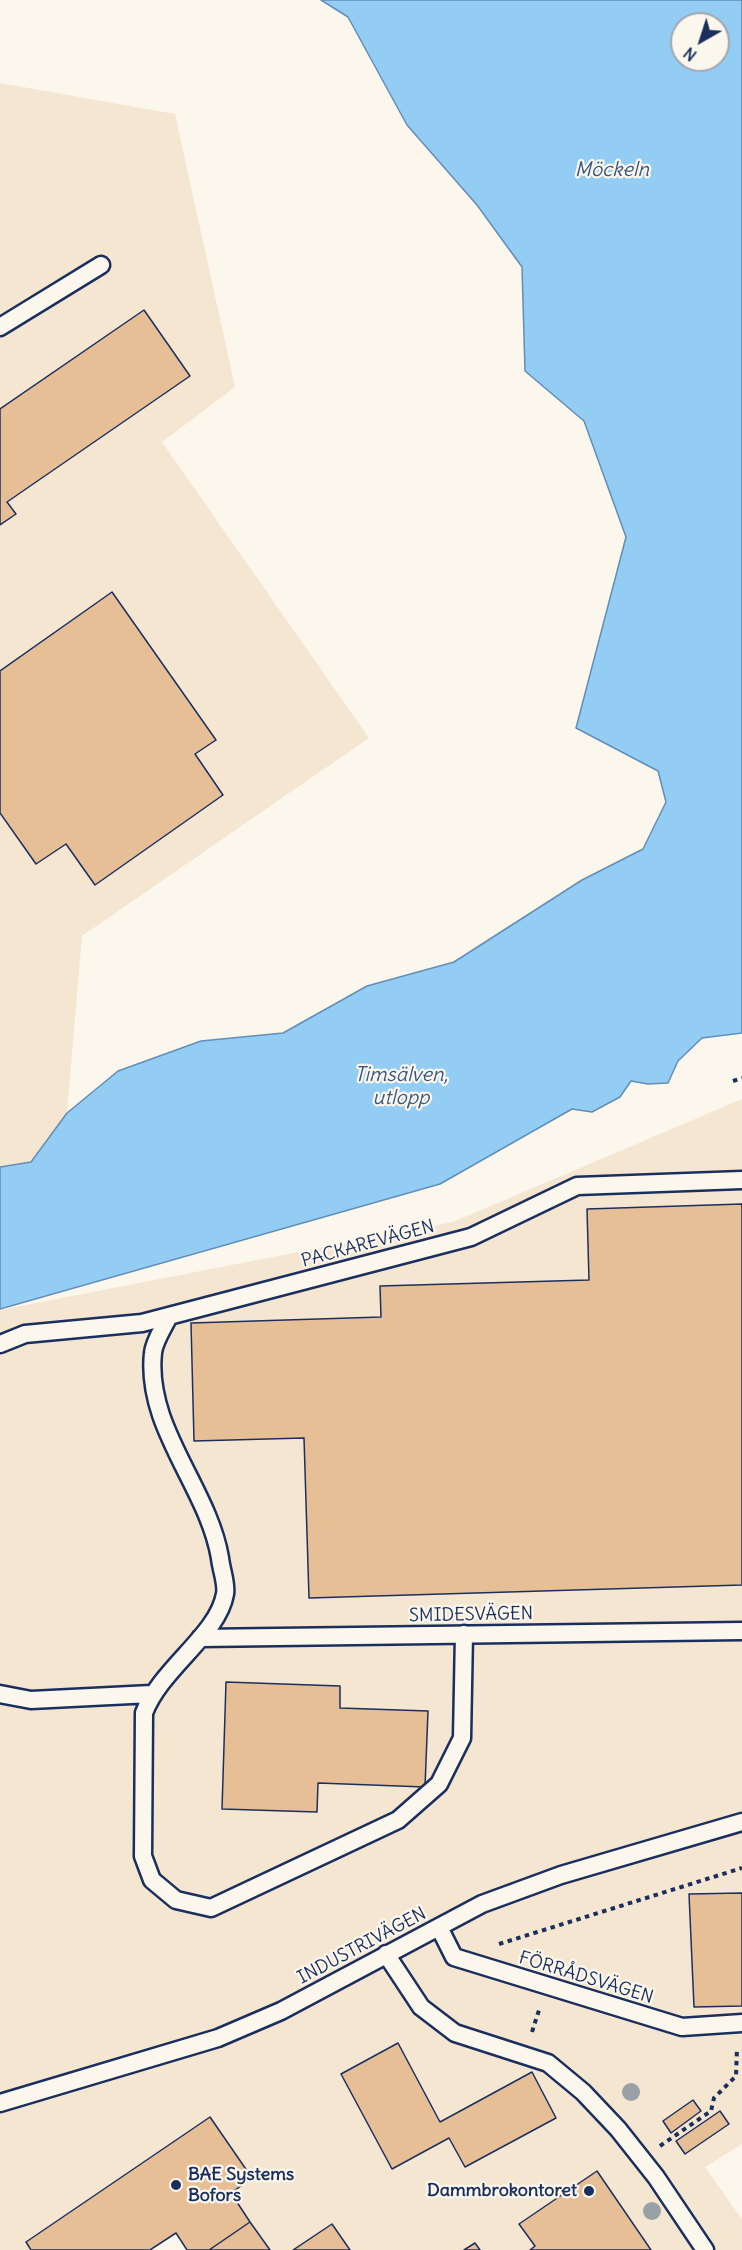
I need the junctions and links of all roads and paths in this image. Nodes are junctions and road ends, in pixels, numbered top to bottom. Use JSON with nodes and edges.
{"nodes":[{"id":1,"x":101,"y":265,"type":"dead end"},
{"id":2,"x":0,"y":327,"type":"edge"},
{"id":3,"x":742,"y":1078,"type":"edge"},
{"id":4,"x":734,"y":1081,"type":"dead end"},
{"id":5,"x":742,"y":1179,"type":"edge"},
{"id":6,"x":169,"y":1316,"type":"junction"},
{"id":7,"x":0,"y":1344,"type":"edge"},
{"id":8,"x":742,"y":1631,"type":"edge"},
{"id":9,"x":464,"y":1634,"type":"junction"},
{"id":10,"x":200,"y":1638,"type":"junction"},
{"id":11,"x":0,"y":1694,"type":"edge"},
{"id":12,"x":151,"y":1694,"type":"junction"},
{"id":13,"x":742,"y":1822,"type":"edge"},
{"id":14,"x":439,"y":1927,"type":"junction"},
{"id":15,"x":386,"y":1954,"type":"junction"},
{"id":16,"x":739,"y":2023,"type":"edge"},
{"id":17,"x":0,"y":2103,"type":"edge"},
{"id":18,"x":642,"y":2159,"type":"junction"},
{"id":19,"x":705,"y":2250,"type":"edge"}],
"edges":[{"from":1,"to":2,"type":"lane"},
{"from":3,"to":4,"type":"path"},
{"from":5,"to":6,"type":"lane","name":"PACKAREVÄGEN"},
{"from":6,"to":7,"type":"lane","name":"PACKAREVÄGEN"},
{"from":6,"to":10,"type":"lane"},
{"from":8,"to":9,"type":"lane","name":"SMIDESVÄGEN"},
{"from":9,"to":10,"type":"lane","name":"SMIDESVÄGEN"},
{"from":9,"to":12,"type":"lane"},
{"from":10,"to":12,"type":"lane"},
{"from":11,"to":12,"type":"lane"},
{"from":13,"to":14,"type":"lane","name":"INDUSTRIVÄGEN"},
{"from":14,"to":15,"type":"lane","name":"INDUSTRIVÄGEN"},
{"from":14,"to":16,"type":"lane","name":"FÖRRÅDSVÄGEN"},
{"from":15,"to":17,"type":"lane","name":"INDUSTRIVÄGEN"},
{"from":15,"to":18,"type":"lane"},
{"from":16,"to":18,"type":"path"},
{"from":18,"to":19,"type":"lane"}]}
